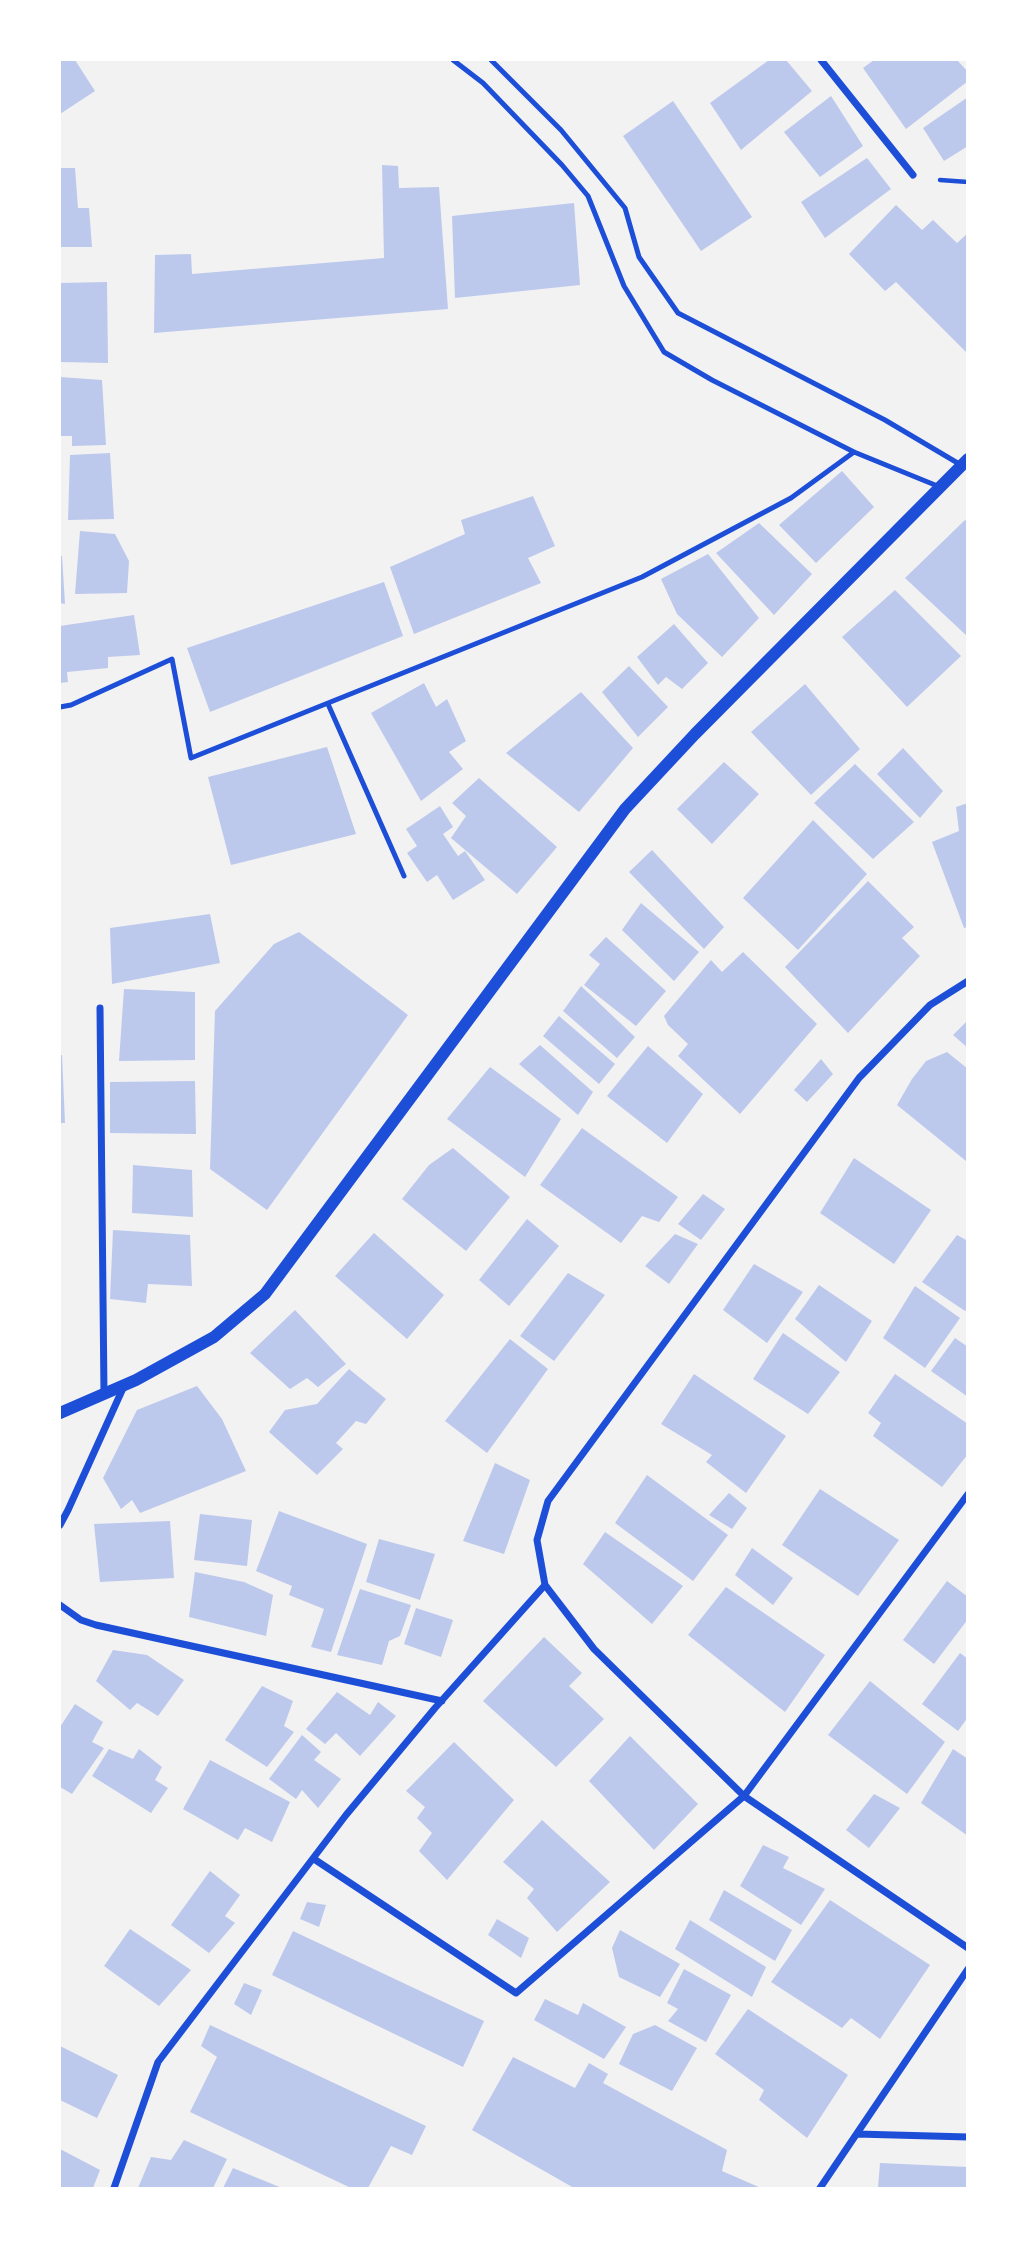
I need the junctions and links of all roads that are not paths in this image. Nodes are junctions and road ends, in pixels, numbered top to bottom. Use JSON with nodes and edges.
{"nodes":[{"id":1,"x":453,"y":60,"type":"edge"},
{"id":2,"x":491,"y":60,"type":"edge"},
{"id":3,"x":821,"y":60,"type":"edge"},
{"id":4,"x":913,"y":175,"type":"dead end"},
{"id":5,"x":853,"y":452,"type":"junction"},
{"id":6,"x":964,"y":463,"type":"edge"},
{"id":7,"x":940,"y":487,"type":"junction"},
{"id":8,"x":328,"y":704,"type":"junction"},
{"id":9,"x":60,"y":707,"type":"edge"},
{"id":10,"x":404,"y":876,"type":"dead end"},
{"id":11,"x":968,"y":981,"type":"edge"},
{"id":12,"x":100,"y":1008,"type":"dead end"},
{"id":13,"x":124,"y":1385,"type":"junction"},
{"id":14,"x":104,"y":1394,"type":"junction"},
{"id":15,"x":60,"y":1413,"type":"edge"},
{"id":16,"x":968,"y":1494,"type":"edge"},
{"id":17,"x":60,"y":1525,"type":"edge"},
{"id":18,"x":545,"y":1585,"type":"junction"},
{"id":19,"x":60,"y":1605,"type":"edge"},
{"id":20,"x":442,"y":1701,"type":"junction"},
{"id":21,"x":744,"y":1797,"type":"junction"},
{"id":22,"x":314,"y":1859,"type":"junction"},
{"id":23,"x":968,"y":1948,"type":"edge"},
{"id":24,"x":968,"y":1969,"type":"edge"},
{"id":25,"x":857,"y":2134,"type":"junction"},
{"id":26,"x":968,"y":2137,"type":"edge"},
{"id":27,"x":114,"y":2189,"type":"edge"},
{"id":28,"x":820,"y":2189,"type":"edge"}],
"edges":[{"from":1,"to":5,"type":"lane"},
{"from":2,"to":6,"type":"lane"},
{"from":3,"to":4,"type":"street"},
{"from":5,"to":7,"type":"lane"},
{"from":5,"to":8,"type":"lane"},
{"from":6,"to":7,"type":"street"},
{"from":7,"to":13,"type":"street"},
{"from":8,"to":9,"type":"lane"},
{"from":8,"to":10,"type":"lane"},
{"from":11,"to":18,"type":"street"},
{"from":12,"to":14,"type":"street"},
{"from":13,"to":14,"type":"street"},
{"from":13,"to":17,"type":"street"},
{"from":14,"to":15,"type":"street"},
{"from":16,"to":21,"type":"street"},
{"from":18,"to":20,"type":"street"},
{"from":18,"to":21,"type":"street"},
{"from":19,"to":20,"type":"street"},
{"from":20,"to":22,"type":"street"},
{"from":21,"to":22,"type":"street"},
{"from":21,"to":23,"type":"street"},
{"from":22,"to":27,"type":"street"},
{"from":24,"to":25,"type":"street"},
{"from":25,"to":26,"type":"street"},
{"from":25,"to":28,"type":"street"}]}
